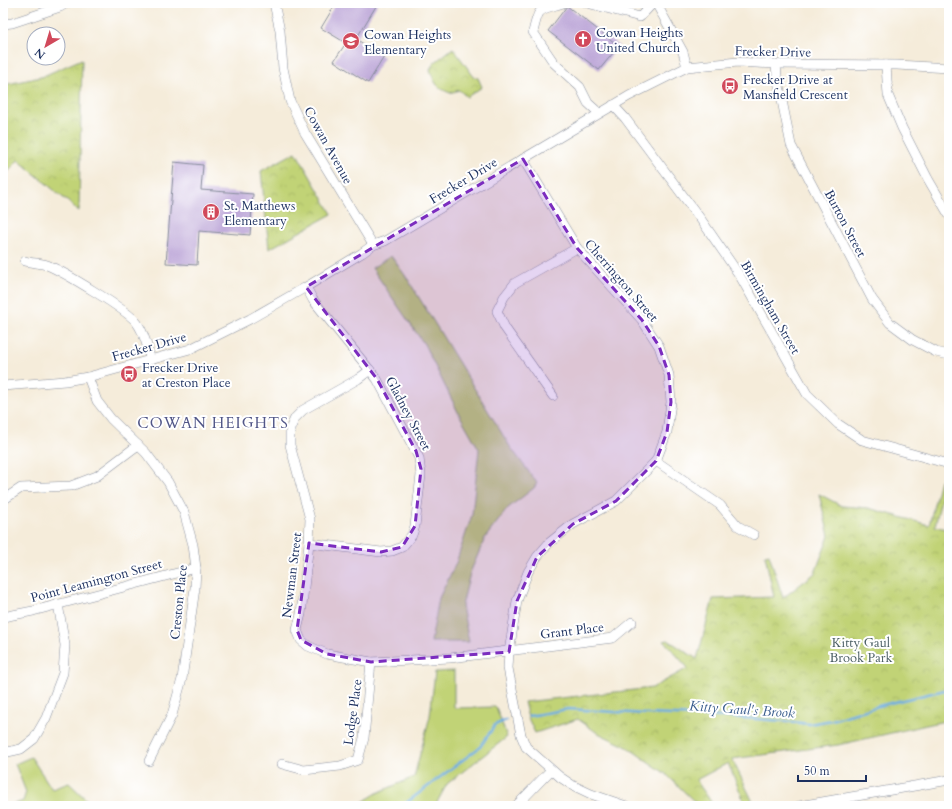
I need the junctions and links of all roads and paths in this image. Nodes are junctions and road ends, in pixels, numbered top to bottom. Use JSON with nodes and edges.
{"nodes":[{"id":1,"x":67,"y":3,"type":"edge"},
{"id":2,"x":274,"y":3,"type":"edge"},
{"id":3,"x":563,"y":3,"type":"edge"},
{"id":4,"x":587,"y":3,"type":"edge"},
{"id":5,"x":653,"y":3,"type":"edge"},
{"id":6,"x":656,"y":3,"type":"edge"},
{"id":7,"x":3,"y":24,"type":"edge"},
{"id":8,"x":776,"y":64,"type":"junction"},
{"id":9,"x":886,"y":65,"type":"junction"},
{"id":10,"x":687,"y":68,"type":"junction"},
{"id":11,"x":949,"y":68,"type":"edge"},
{"id":12,"x":613,"y":105,"type":"junction"},
{"id":13,"x":599,"y":113,"type":"junction"},
{"id":14,"x":523,"y":159,"type":"junction"},
{"id":15,"x":949,"y":215,"type":"edge"},
{"id":16,"x":373,"y":245,"type":"junction"},
{"id":17,"x":577,"y":248,"type":"junction"},
{"id":18,"x":25,"y":262,"type":"dead end"},
{"id":19,"x":306,"y":287,"type":"junction"},
{"id":20,"x":949,"y":355,"type":"edge"},
{"id":21,"x":150,"y":360,"type":"junction"},
{"id":22,"x":370,"y":370,"type":"junction"},
{"id":23,"x":88,"y":377,"type":"junction"},
{"id":24,"x":3,"y":386,"type":"edge"},
{"id":25,"x":553,"y":396,"type":"dead end"},
{"id":26,"x":138,"y":446,"type":"junction"},
{"id":27,"x":656,"y":461,"type":"junction"},
{"id":28,"x":949,"y":464,"type":"edge"},
{"id":29,"x":3,"y":500,"type":"edge"},
{"id":30,"x":754,"y":535,"type":"dead end"},
{"id":31,"x":309,"y":544,"type":"junction"},
{"id":32,"x":196,"y":568,"type":"junction"},
{"id":33,"x":58,"y":604,"type":"junction"},
{"id":34,"x":3,"y":617,"type":"edge"},
{"id":35,"x":632,"y":622,"type":"dead end"},
{"id":36,"x":509,"y":652,"type":"junction"},
{"id":37,"x":372,"y":662,"type":"junction"},
{"id":38,"x":3,"y":753,"type":"edge"},
{"id":39,"x":149,"y":761,"type":"dead end"},
{"id":40,"x":282,"y":764,"type":"dead end"},
{"id":41,"x":551,"y":770,"type":"junction"},
{"id":42,"x":949,"y":780,"type":"edge"},
{"id":43,"x":516,"y":806,"type":"edge"},
{"id":44,"x":626,"y":806,"type":"edge"},
{"id":45,"x":799,"y":806,"type":"edge"}],
"edges":[{"from":1,"to":7,"type":"street"},
{"from":2,"to":16,"type":"street","name":"Cowan Avenue"},
{"from":3,"to":13,"type":"street"},
{"from":4,"to":5,"type":"street"},
{"from":6,"to":10,"type":"street"},
{"from":8,"to":9,"type":"street","name":"Frecker Drive"},
{"from":8,"to":10,"type":"street","name":"Frecker Drive"},
{"from":8,"to":20,"type":"street","name":"Burton Street"},
{"from":9,"to":11,"type":"street","name":"Frecker Drive"},
{"from":9,"to":15,"type":"street"},
{"from":10,"to":12,"type":"street","name":"Frecker Drive"},
{"from":12,"to":13,"type":"street","name":"Frecker Drive"},
{"from":12,"to":28,"type":"street","name":"Birmingham Street"},
{"from":13,"to":14,"type":"street","name":"Frecker Drive"},
{"from":14,"to":16,"type":"street","name":"Frecker Drive"},
{"from":14,"to":17,"type":"street","name":"Cherrington Street"},
{"from":16,"to":19,"type":"street","name":"Frecker Drive"},
{"from":17,"to":25,"type":"street"},
{"from":17,"to":27,"type":"street","name":"Cherrington Street"},
{"from":18,"to":21,"type":"street"},
{"from":19,"to":21,"type":"street","name":"Frecker Drive"},
{"from":19,"to":22,"type":"street","name":"Gladney Street"},
{"from":21,"to":23,"type":"street","name":"Frecker Drive"},
{"from":22,"to":31,"type":"street","name":"Newman Street"},
{"from":22,"to":31,"type":"street","name":"Gladney Street"},
{"from":23,"to":24,"type":"street","name":"Frecker Drive"},
{"from":23,"to":26,"type":"street","name":"Creston Place"},
{"from":26,"to":29,"type":"street"},
{"from":26,"to":32,"type":"street","name":"Creston Place"},
{"from":27,"to":30,"type":"street"},
{"from":27,"to":36,"type":"street","name":"Cherrington Street"},
{"from":31,"to":37,"type":"street","name":"Newman Street"},
{"from":32,"to":33,"type":"street","name":"Point Leamington Street"},
{"from":32,"to":39,"type":"street","name":"Creston Place"},
{"from":33,"to":34,"type":"street","name":"Point Leamington Street"},
{"from":33,"to":38,"type":"street"},
{"from":35,"to":36,"type":"street","name":"Grant Place"},
{"from":36,"to":37,"type":"street","name":"Newman Street"},
{"from":36,"to":41,"type":"street","name":"Cherrington Street"},
{"from":37,"to":40,"type":"street","name":"Lodge Place"},
{"from":41,"to":43,"type":"street"},
{"from":41,"to":44,"type":"street","name":"Cherrington Street"},
{"from":42,"to":45,"type":"street"}]}
